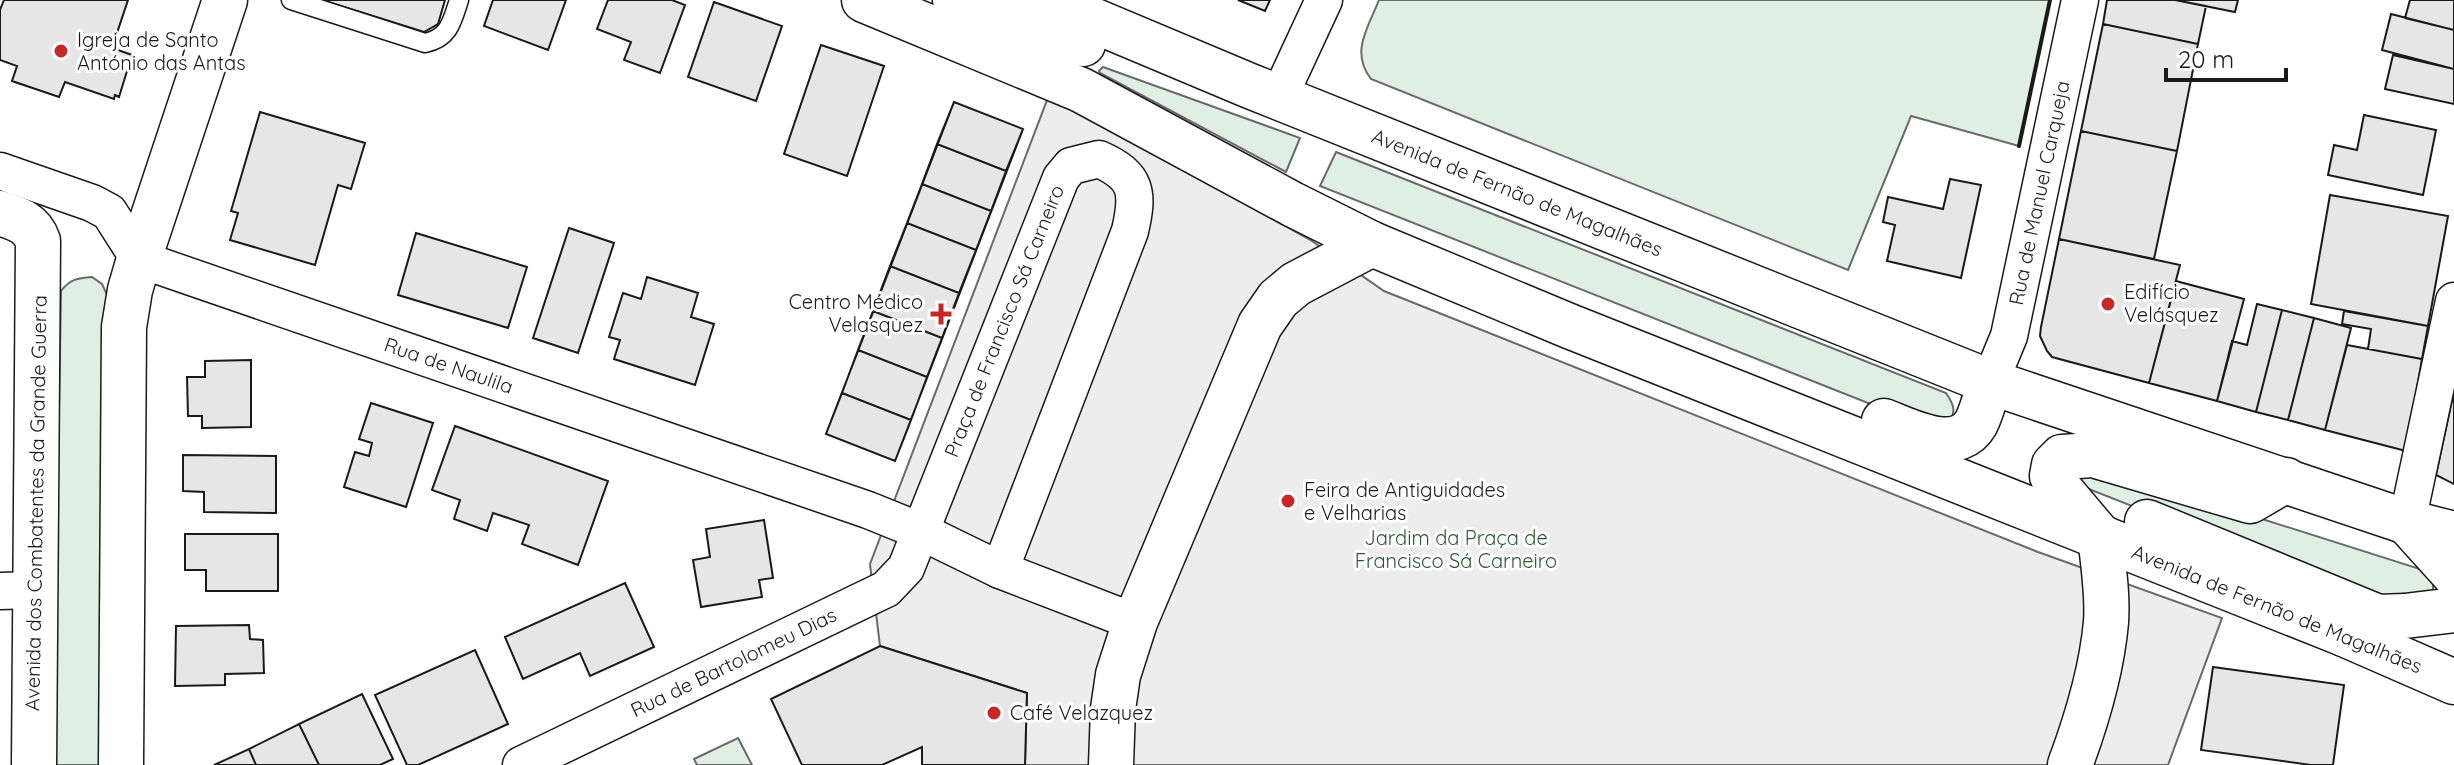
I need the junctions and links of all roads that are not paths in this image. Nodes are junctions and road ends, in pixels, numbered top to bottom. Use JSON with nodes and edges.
{"nodes":[{"id":1,"x":225,"y":0,"type":"edge"},
{"id":2,"x":291,"y":0,"type":"edge"},
{"id":3,"x":459,"y":0,"type":"edge"},
{"id":4,"x":864,"y":0,"type":"edge"},
{"id":5,"x":955,"y":0,"type":"edge"},
{"id":6,"x":1045,"y":0,"type":"edge"},
{"id":7,"x":1324,"y":0,"type":"edge"},
{"id":8,"x":2080,"y":0,"type":"edge"},
{"id":9,"x":1264,"y":91,"type":"junction"},
{"id":10,"x":0,"y":171,"type":"edge"},
{"id":11,"x":0,"y":213,"type":"edge"},
{"id":12,"x":1372,"y":244,"type":"junction"},
{"id":13,"x":139,"y":259,"type":"junction"},
{"id":14,"x":2454,"y":301,"type":"edge"},
{"id":15,"x":1569,"y":326,"type":"junction"},
{"id":16,"x":1990,"y":382,"type":"junction"},
{"id":17,"x":2286,"y":480,"type":"junction"},
{"id":18,"x":2407,"y":522,"type":"junction"},
{"id":19,"x":920,"y":531,"type":"junction"},
{"id":20,"x":2454,"y":534,"type":"edge"},
{"id":21,"x":2100,"y":536,"type":"junction"},
{"id":22,"x":1000,"y":570,"type":"junction"},
{"id":23,"x":2454,"y":574,"type":"edge"},
{"id":24,"x":17,"y":590,"type":"edge"},
{"id":25,"x":2454,"y":610,"type":"edge"},
{"id":26,"x":1135,"y":622,"type":"junction"},
{"id":27,"x":2454,"y":682,"type":"edge"},
{"id":28,"x":34,"y":765,"type":"edge"},
{"id":29,"x":121,"y":765,"type":"edge"},
{"id":30,"x":521,"y":765,"type":"edge"},
{"id":31,"x":1111,"y":765,"type":"edge"},
{"id":32,"x":2070,"y":765,"type":"edge"}],
"edges":[{"from":1,"to":13,"type":"main road"},
{"from":2,"to":3,"type":"lane"},
{"from":4,"to":12,"type":"main road","name":"Avenida de Fernão de Magalhães"},
{"from":5,"to":9,"type":"main road"},
{"from":6,"to":9,"type":"main road","name":"Avenida de Fernão de Magalhães"},
{"from":7,"to":9,"type":"street"},
{"from":8,"to":16,"type":"street","name":"Rua de Manuel Carqueja"},
{"from":9,"to":16,"type":"main road","name":"Avenida de Fernão de Magalhães"},
{"from":10,"to":13,"type":"street"},
{"from":11,"to":24,"type":"main road","name":"Avenida dos Combatentes da Grande Guerra"},
{"from":12,"to":15,"type":"main road","name":"Avenida de Fernão de Magalhães"},
{"from":12,"to":26,"type":"main road"},
{"from":13,"to":19,"type":"street","name":"Rua de Naulila"},
{"from":13,"to":29,"type":"main road"},
{"from":14,"to":18,"type":"street"},
{"from":15,"to":16,"type":"main road"},
{"from":15,"to":21,"type":"main road","name":"Avenida de Fernão de Magalhães"},
{"from":16,"to":17,"type":"main road","name":"Avenida de Fernão de Magalhães"},
{"from":17,"to":18,"type":"main road","name":"Avenida de Fernão de Magalhães"},
{"from":17,"to":21,"type":"main road","name":"Avenida de Fernão de Magalhães"},
{"from":18,"to":20,"type":"main road","name":"Avenida de Fernão de Magalhães"},
{"from":18,"to":23,"type":"main road"},
{"from":19,"to":22,"type":"street"},
{"from":19,"to":22,"type":"street","name":"Praça de Francisco Sá Carneiro"},
{"from":19,"to":30,"type":"street","name":"Rua de Bartolomeu Dias"},
{"from":21,"to":25,"type":"main road"},
{"from":21,"to":27,"type":"main road","name":"Avenida de Fernão de Magalhães"},
{"from":21,"to":32,"type":"main road"},
{"from":22,"to":26,"type":"street"},
{"from":24,"to":28,"type":"main road","name":"Avenida dos Combatentes da Grande Guerra"},
{"from":26,"to":31,"type":"main road"}]}
